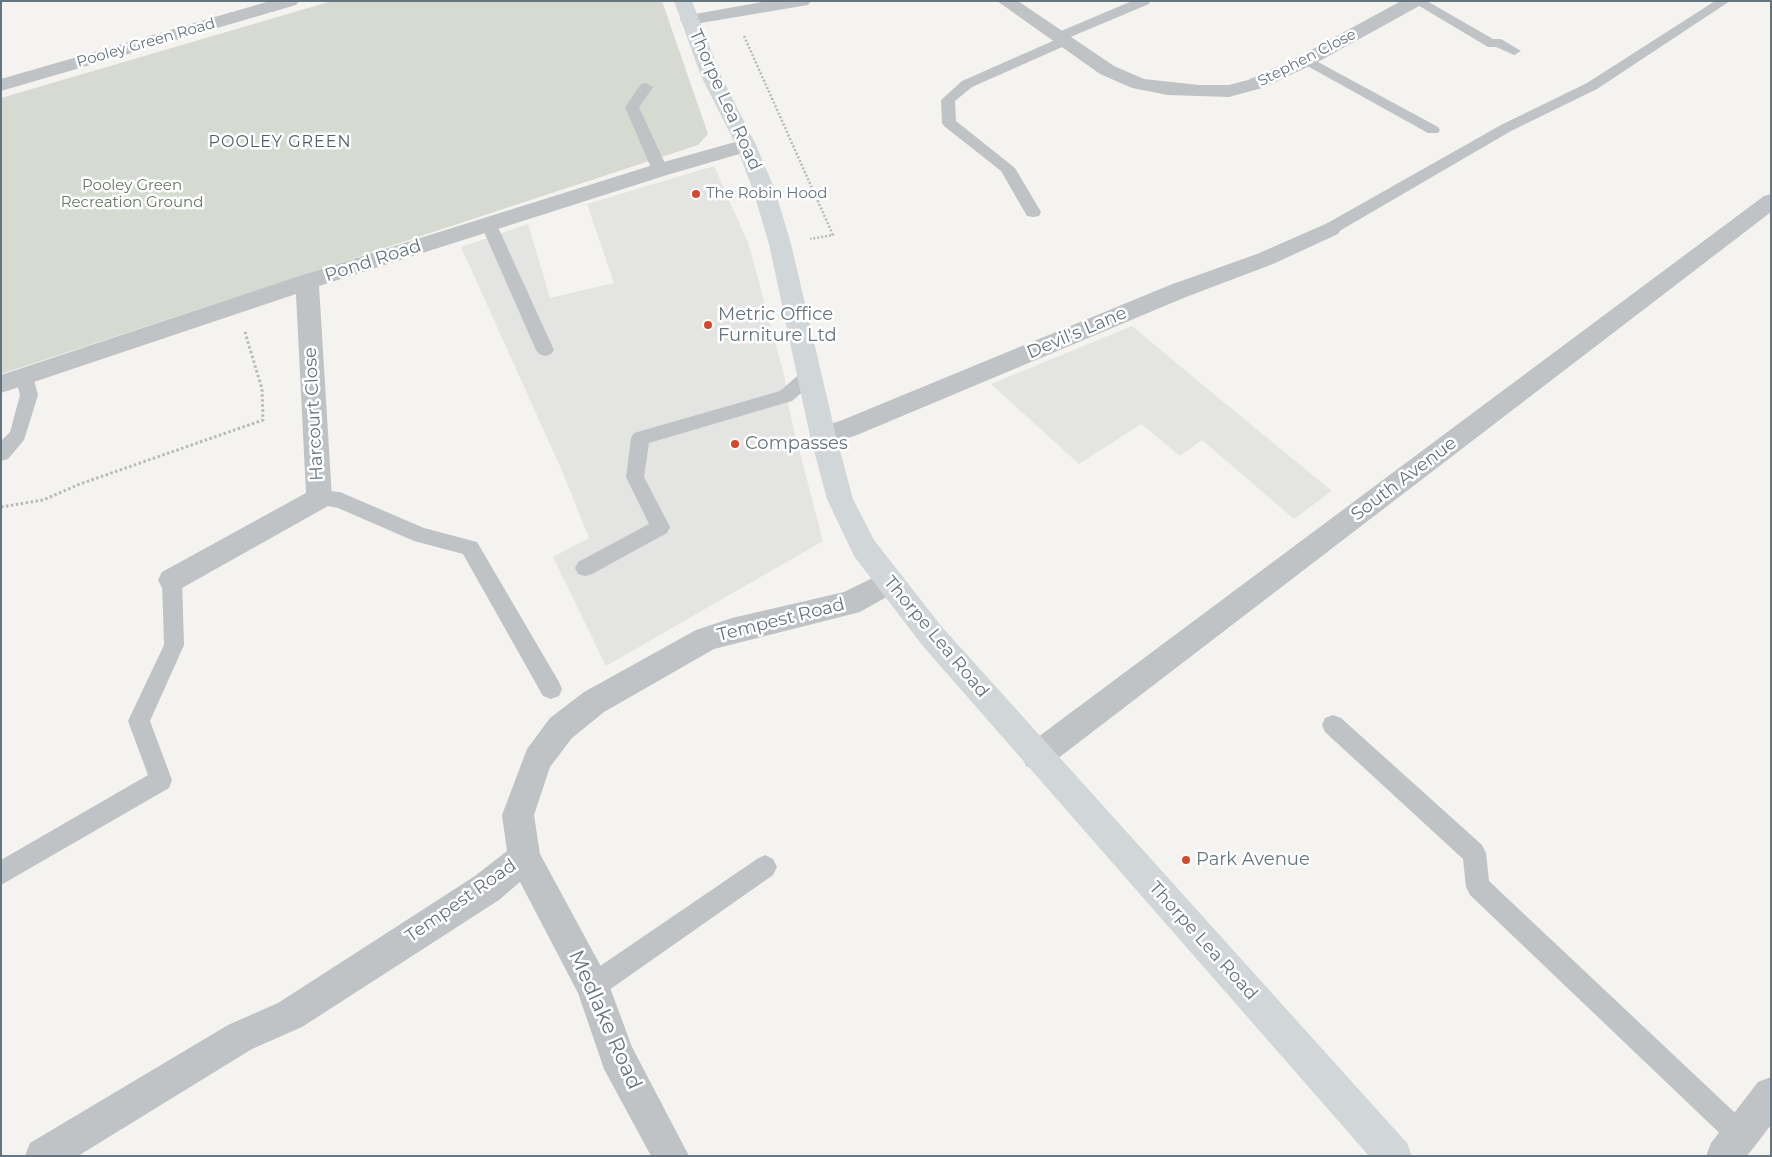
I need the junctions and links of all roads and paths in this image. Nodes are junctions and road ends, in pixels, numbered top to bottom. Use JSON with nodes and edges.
{"nodes":[{"id":1,"x":290,"y":1,"type":"edge"},
{"id":2,"x":683,"y":1,"type":"edge"},
{"id":3,"x":802,"y":1,"type":"edge"},
{"id":4,"x":1006,"y":1,"type":"edge"},
{"id":5,"x":1144,"y":1,"type":"edge"},
{"id":6,"x":1416,"y":1,"type":"edge"},
{"id":7,"x":1724,"y":1,"type":"edge"},
{"id":8,"x":689,"y":20,"type":"junction"},
{"id":9,"x":744,"y":35,"type":"dead end"},
{"id":10,"x":1062,"y":39,"type":"junction"},
{"id":11,"x":1514,"y":51,"type":"dead end"},
{"id":12,"x":1307,"y":60,"type":"junction"},
{"id":13,"x":1,"y":85,"type":"edge"},
{"id":14,"x":646,"y":87,"type":"dead end"},
{"id":15,"x":1432,"y":130,"type":"dead end"},
{"id":16,"x":746,"y":145,"type":"junction"},
{"id":17,"x":660,"y":170,"type":"junction"},
{"id":18,"x":1771,"y":202,"type":"edge"},
{"id":19,"x":1033,"y":212,"type":"dead end"},
{"id":20,"x":489,"y":224,"type":"junction"},
{"id":21,"x":1330,"y":229,"type":"joint"},
{"id":22,"x":833,"y":235,"type":"dead end"},
{"id":23,"x":307,"y":282,"type":"junction"},
{"id":24,"x":238,"y":306,"type":"junction"},
{"id":25,"x":545,"y":350,"type":"dead end"},
{"id":26,"x":24,"y":376,"type":"junction"},
{"id":27,"x":809,"y":376,"type":"junction"},
{"id":28,"x":1,"y":384,"type":"edge"},
{"id":29,"x":822,"y":436,"type":"junction"},
{"id":30,"x":1,"y":454,"type":"edge"},
{"id":31,"x":319,"y":498,"type":"junction"},
{"id":32,"x":1,"y":507,"type":"edge"},
{"id":33,"x":585,"y":568,"type":"dead end"},
{"id":34,"x":172,"y":580,"type":"joint"},
{"id":35,"x":889,"y":582,"type":"junction"},
{"id":36,"x":551,"y":689,"type":"dead end"},
{"id":37,"x":1333,"y":725,"type":"dead end"},
{"id":38,"x":1037,"y":756,"type":"junction"},
{"id":39,"x":524,"y":858,"type":"junction"},
{"id":40,"x":764,"y":867,"type":"dead end"},
{"id":41,"x":1,"y":873,"type":"edge"},
{"id":42,"x":593,"y":986,"type":"junction"},
{"id":43,"x":1771,"y":1095,"type":"edge"},
{"id":44,"x":1732,"y":1145,"type":"edge"},
{"id":45,"x":43,"y":1156,"type":"edge"},
{"id":46,"x":671,"y":1156,"type":"edge"},
{"id":47,"x":1394,"y":1156,"type":"edge"}],
"edges":[{"from":1,"to":13,"type":"street","name":"Pooley Green Road"},
{"from":2,"to":8,"type":"main road","name":"Thorpe Lea Road"},
{"from":3,"to":8,"type":"street"},
{"from":4,"to":10,"type":"street","name":"Stephen Close"},
{"from":5,"to":10,"type":"lane"},
{"from":6,"to":11,"type":"lane"},
{"from":6,"to":12,"type":"street","name":"Stephen Close"},
{"from":7,"to":21,"type":"lane"},
{"from":8,"to":16,"type":"main road","name":"Thorpe Lea Road"},
{"from":9,"to":22,"type":"path"},
{"from":10,"to":12,"type":"street","name":"Stephen Close"},
{"from":10,"to":19,"type":"lane"},
{"from":12,"to":15,"type":"lane"},
{"from":14,"to":17,"type":"lane"},
{"from":16,"to":17,"type":"street","name":"Pond Road"},
{"from":16,"to":27,"type":"main road","name":"Thorpe Lea Road"},
{"from":17,"to":20,"type":"street","name":"Pond Road"},
{"from":18,"to":38,"type":"street","name":"South Avenue"},
{"from":20,"to":23,"type":"street","name":"Pond Road"},
{"from":20,"to":25,"type":"lane"},
{"from":21,"to":29,"type":"street","name":"Devil's Lane"},
{"from":23,"to":24,"type":"street","name":"Pond Road"},
{"from":23,"to":31,"type":"street","name":"Harcourt Close"},
{"from":24,"to":26,"type":"street","name":"Pond Road"},
{"from":24,"to":32,"type":"path"},
{"from":26,"to":28,"type":"street","name":"Pond Road"},
{"from":26,"to":30,"type":"lane"},
{"from":27,"to":29,"type":"main road","name":"Thorpe Lea Road"},
{"from":27,"to":33,"type":"lane"},
{"from":29,"to":35,"type":"main road","name":"Thorpe Lea Road"},
{"from":31,"to":34,"type":"street","name":"Harcourt Close"},
{"from":31,"to":36,"type":"lane"},
{"from":34,"to":41,"type":"lane"},
{"from":35,"to":38,"type":"main road","name":"Thorpe Lea Road"},
{"from":35,"to":39,"type":"street","name":"Tempest Road"},
{"from":37,"to":44,"type":"lane"},
{"from":38,"to":47,"type":"main road","name":"Thorpe Lea Road"},
{"from":39,"to":42,"type":"street","name":"Medlake Road"},
{"from":39,"to":45,"type":"street","name":"Tempest Road"},
{"from":40,"to":42,"type":"lane"},
{"from":42,"to":46,"type":"street","name":"Medlake Road"},
{"from":43,"to":44,"type":"street"}]}
